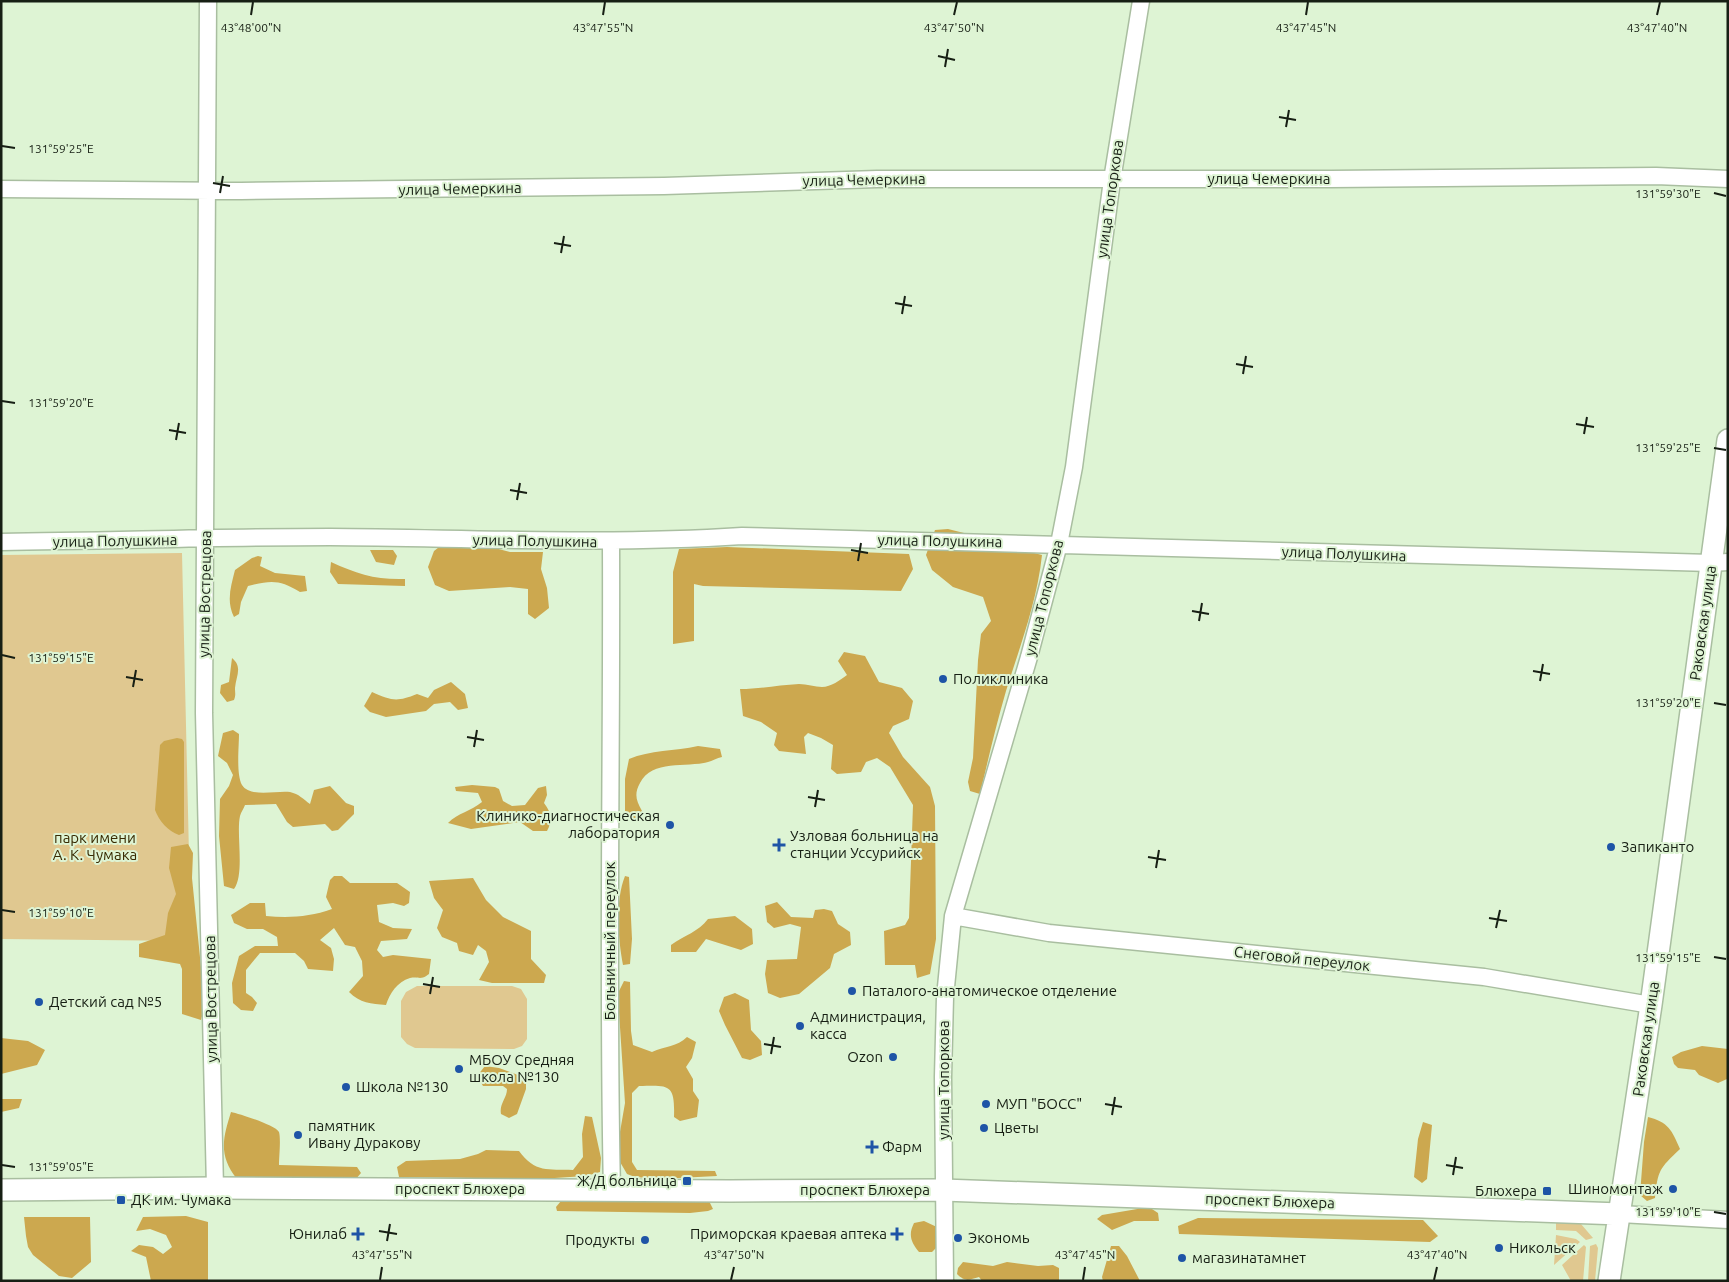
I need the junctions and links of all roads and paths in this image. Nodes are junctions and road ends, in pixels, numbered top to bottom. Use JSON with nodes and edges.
{"nodes":[{"id":1,"x":208,"y":1,"type":"edge"},
{"id":2,"x":1141,"y":1,"type":"edge"},
{"id":3,"x":1728,"y":179,"type":"edge"},
{"id":4,"x":1112,"y":180,"type":"junction"},
{"id":5,"x":1,"y":189,"type":"edge"},
{"id":6,"x":207,"y":191,"type":"junction"},
{"id":7,"x":1728,"y":440,"type":"edge"},
{"id":8,"x":206,"y":539,"type":"junction"},
{"id":9,"x":1,"y":542,"type":"edge"},
{"id":10,"x":611,"y":542,"type":"junction"},
{"id":11,"x":1059,"y":544,"type":"junction"},
{"id":12,"x":1719,"y":562,"type":"edge"},
{"id":13,"x":953,"y":916,"type":"junction"},
{"id":14,"x":1651,"y":1005,"type":"junction"},
{"id":15,"x":215,"y":1188,"type":"junction"},
{"id":16,"x":1,"y":1190,"type":"edge"},
{"id":17,"x":612,"y":1190,"type":"junction"},
{"id":18,"x":943,"y":1190,"type":"junction"},
{"id":19,"x":1620,"y":1214,"type":"junction"},
{"id":20,"x":1728,"y":1220,"type":"edge"},
{"id":21,"x":945,"y":1281,"type":"edge"},
{"id":22,"x":1609,"y":1281,"type":"edge"}],
"edges":[{"from":1,"to":6,"type":"street","name":"улица Вострецова"},
{"from":2,"to":4,"type":"street","name":"улица Топоркова"},
{"from":3,"to":4,"type":"street","name":"улица Чемеркина"},
{"from":4,"to":6,"type":"street","name":"улица Чемеркина"},
{"from":4,"to":11,"type":"street","name":"улица Топоркова"},
{"from":5,"to":6,"type":"street","name":"улица Чемеркина"},
{"from":6,"to":8,"type":"street","name":"улица Вострецова"},
{"from":7,"to":12,"type":"main road","name":"Раковская улица"},
{"from":8,"to":9,"type":"street","name":"улица Полушкина"},
{"from":8,"to":10,"type":"street","name":"улица Полушкина"},
{"from":8,"to":15,"type":"street","name":"улица Вострецова"},
{"from":10,"to":11,"type":"street","name":"улица Полушкина"},
{"from":10,"to":17,"type":"street","name":"Больничный переулок"},
{"from":11,"to":12,"type":"street","name":"улица Полушкина"},
{"from":11,"to":13,"type":"street","name":"улица Топоркова"},
{"from":12,"to":14,"type":"main road","name":"Раковская улица"},
{"from":13,"to":14,"type":"street","name":"Снеговой переулок"},
{"from":13,"to":18,"type":"street","name":"улица Топоркова"},
{"from":14,"to":19,"type":"main road","name":"Раковская улица"},
{"from":15,"to":16,"type":"main road","name":"проспект Блюхера"},
{"from":15,"to":17,"type":"main road","name":"проспект Блюхера"},
{"from":17,"to":18,"type":"main road","name":"проспект Блюхера"},
{"from":18,"to":19,"type":"main road","name":"проспект Блюхера"},
{"from":18,"to":21,"type":"street","name":"улица Топоркова"},
{"from":19,"to":20,"type":"street","name":"проспект Блюхера"},
{"from":19,"to":22,"type":"main road","name":"Раковская улица"}]}
